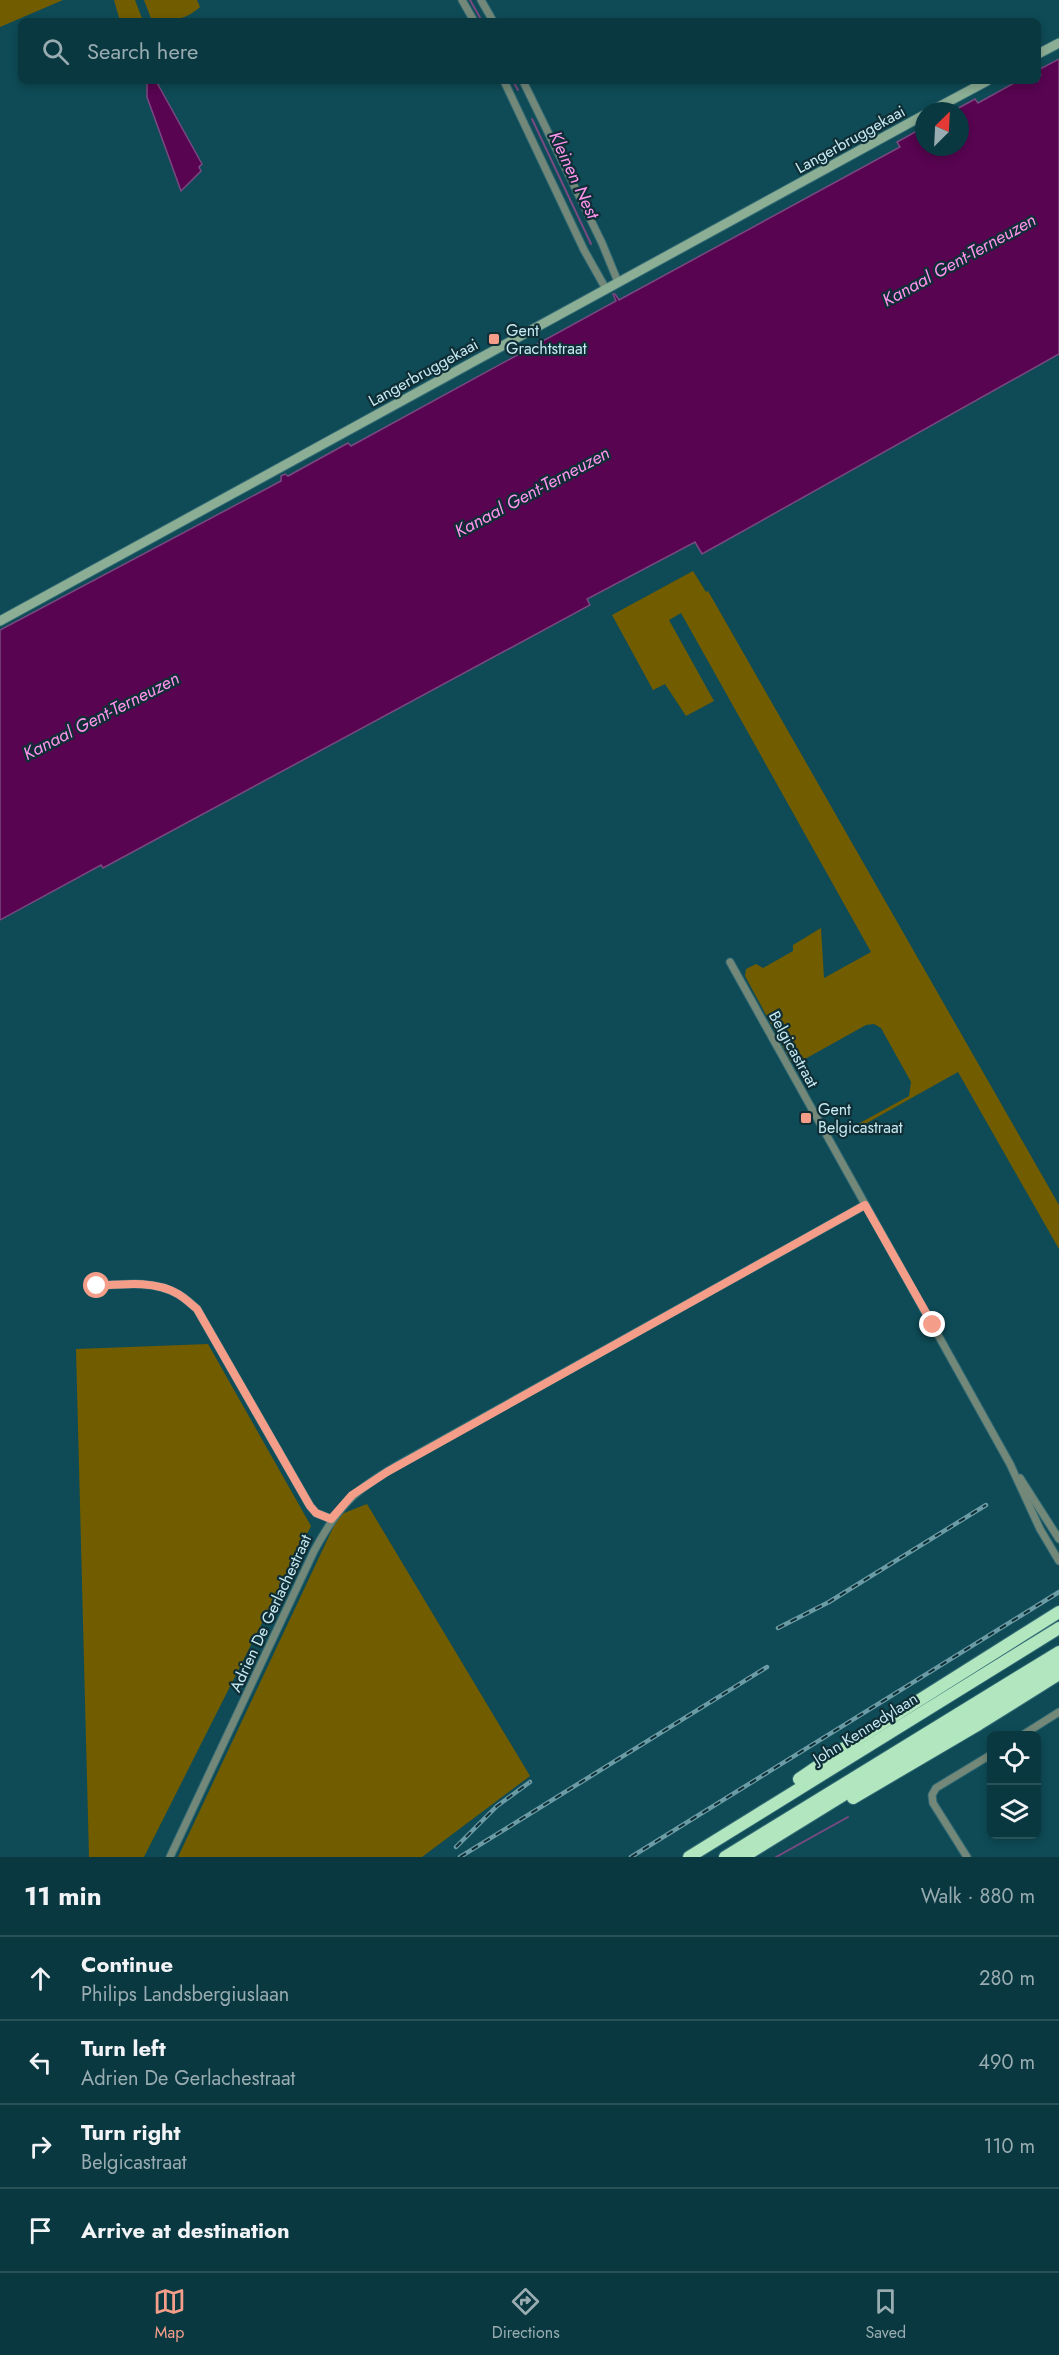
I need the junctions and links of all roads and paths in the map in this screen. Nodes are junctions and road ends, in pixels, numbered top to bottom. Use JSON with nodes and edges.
{"nodes":[{"id":1,"x":462,"y":0,"type":"edge"},
{"id":2,"x":481,"y":0,"type":"edge"},
{"id":3,"x":472,"y":18,"type":"edge"},
{"id":4,"x":491,"y":18,"type":"edge"},
{"id":5,"x":1059,"y":43,"type":"edge"},
{"id":6,"x":1041,"y":52,"type":"edge"},
{"id":7,"x":505,"y":84,"type":"edge"},
{"id":8,"x":524,"y":84,"type":"edge"},
{"id":9,"x":981,"y":84,"type":"edge"},
{"id":10,"x":948,"y":102,"type":"edge"},
{"id":11,"x":915,"y":120,"type":"edge"},
{"id":12,"x":618,"y":282,"type":"junction"},
{"id":13,"x":606,"y":289,"type":"junction"},
{"id":14,"x":0,"y":621,"type":"edge"},
{"id":15,"x":730,"y":962,"type":"dead end"},
{"id":16,"x":865,"y":1205,"type":"junction"},
{"id":17,"x":97,"y":1286,"type":"dead end"},
{"id":18,"x":1010,"y":1464,"type":"junction"},
{"id":19,"x":331,"y":1519,"type":"junction"},
{"id":20,"x":1058,"y":1538,"type":"edge"},
{"id":21,"x":1059,"y":1561,"type":"edge"},
{"id":22,"x":1059,"y":1612,"type":"edge"},
{"id":23,"x":1059,"y":1628,"type":"edge"},
{"id":24,"x":1059,"y":1652,"type":"edge"},
{"id":25,"x":1059,"y":1662,"type":"edge"},
{"id":26,"x":1059,"y":1674,"type":"edge"},
{"id":27,"x":1059,"y":1712,"type":"edge"},
{"id":28,"x":1029,"y":1731,"type":"edge"},
{"id":29,"x":987,"y":1757,"type":"edge"},
{"id":30,"x":734,"y":1829,"type":"junction"},
{"id":31,"x":170,"y":1857,"type":"edge"},
{"id":32,"x":689,"y":1857,"type":"edge"},
{"id":33,"x":725,"y":1857,"type":"edge"},
{"id":34,"x":743,"y":1857,"type":"edge"},
{"id":35,"x":747,"y":1857,"type":"edge"},
{"id":36,"x":967,"y":1857,"type":"edge"}],
"edges":[{"from":1,"to":3,"type":"street"},
{"from":2,"to":4,"type":"street"},
{"from":5,"to":6,"type":"main road"},
{"from":7,"to":13,"type":"street"},
{"from":8,"to":12,"type":"street"},
{"from":9,"to":10,"type":"main road","name":"Langerbruggekaai"},
{"from":11,"to":12,"type":"main road","name":"Langerbruggekaai"},
{"from":12,"to":13,"type":"main road","name":"Langerbruggekaai"},
{"from":13,"to":14,"type":"main road","name":"Langerbruggekaai"},
{"from":15,"to":16,"type":"street","name":"Belgicastraat"},
{"from":16,"to":18,"type":"street","name":"Belgicastraat"},
{"from":16,"to":19,"type":"street","name":"Adrien De Gerlachestraat"},
{"from":17,"to":19,"type":"street"},
{"from":18,"to":20,"type":"street","name":"Belgicastraat"},
{"from":18,"to":21,"type":"street","name":"Belgicastraat"},
{"from":19,"to":31,"type":"street","name":"Adrien De Gerlachestraat"},
{"from":22,"to":30,"type":"highway"},
{"from":23,"to":30,"type":"highway","name":"John Kennedylaan"},
{"from":24,"to":33,"type":"highway"},
{"from":25,"to":34,"type":"highway"},
{"from":26,"to":35,"type":"highway"},
{"from":27,"to":28,"type":"street"},
{"from":29,"to":36,"type":"street"},
{"from":30,"to":32,"type":"highway","name":"John Kennedylaan"}]}
